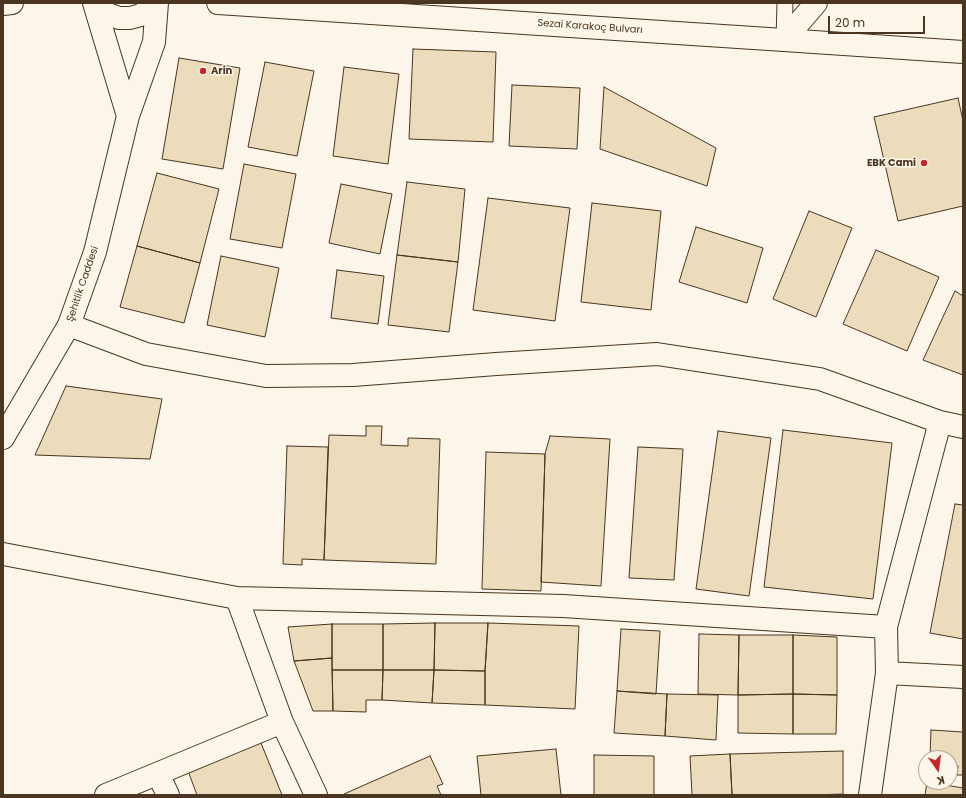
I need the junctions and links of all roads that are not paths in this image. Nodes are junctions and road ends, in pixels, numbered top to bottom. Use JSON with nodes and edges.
{"nodes":[{"id":1,"x":12,"y":3,"type":"edge"},
{"id":2,"x":95,"y":3,"type":"edge"},
{"id":3,"x":156,"y":3,"type":"edge"},
{"id":4,"x":218,"y":3,"type":"edge"},
{"id":5,"x":785,"y":3,"type":"edge"},
{"id":6,"x":816,"y":3,"type":"edge"},
{"id":7,"x":3,"y":4,"type":"edge"},
{"id":8,"x":784,"y":40,"type":"junction"},
{"id":9,"x":963,"y":52,"type":"edge"},
{"id":10,"x":128,"y":116,"type":"junction"},
{"id":11,"x":69,"y":325,"type":"junction"},
{"id":12,"x":940,"y":422,"type":"junction"},
{"id":13,"x":963,"y":427,"type":"edge"},
{"id":14,"x":3,"y":438,"type":"edge"},
{"id":15,"x":3,"y":554,"type":"edge"},
{"id":16,"x":237,"y":598,"type":"junction"},
{"id":17,"x":886,"y":627,"type":"junction"},
{"id":18,"x":887,"y":673,"type":"junction"},
{"id":19,"x":963,"y":677,"type":"edge"},
{"id":20,"x":282,"y":722,"type":"junction"},
{"id":21,"x":158,"y":774,"type":"junction"},
{"id":22,"x":106,"y":795,"type":"edge"},
{"id":23,"x":168,"y":795,"type":"edge"},
{"id":24,"x":316,"y":795,"type":"edge"},
{"id":25,"x":870,"y":795,"type":"edge"}],
"edges":[{"from":1,"to":7,"type":"street"},
{"from":2,"to":3,"type":"street"},
{"from":2,"to":10,"type":"street"},
{"from":3,"to":10,"type":"street","name":"Şehitlik Caddesi"},
{"from":4,"to":8,"type":"street","name":"Sezai Karakoç Bulvarı"},
{"from":5,"to":8,"type":"lane"},
{"from":6,"to":8,"type":"street"},
{"from":8,"to":9,"type":"street","name":"Sezai Karakoç Bulvarı"},
{"from":10,"to":11,"type":"street","name":"Şehitlik Caddesi"},
{"from":11,"to":12,"type":"street"},
{"from":11,"to":14,"type":"street","name":"Şehitlik Caddesi"},
{"from":12,"to":13,"type":"street"},
{"from":12,"to":17,"type":"street"},
{"from":15,"to":16,"type":"street"},
{"from":16,"to":17,"type":"street"},
{"from":16,"to":20,"type":"street"},
{"from":17,"to":18,"type":"street"},
{"from":18,"to":19,"type":"street"},
{"from":18,"to":25,"type":"street"},
{"from":20,"to":21,"type":"street"},
{"from":20,"to":24,"type":"street"},
{"from":21,"to":22,"type":"street"},
{"from":21,"to":23,"type":"street"}]}
